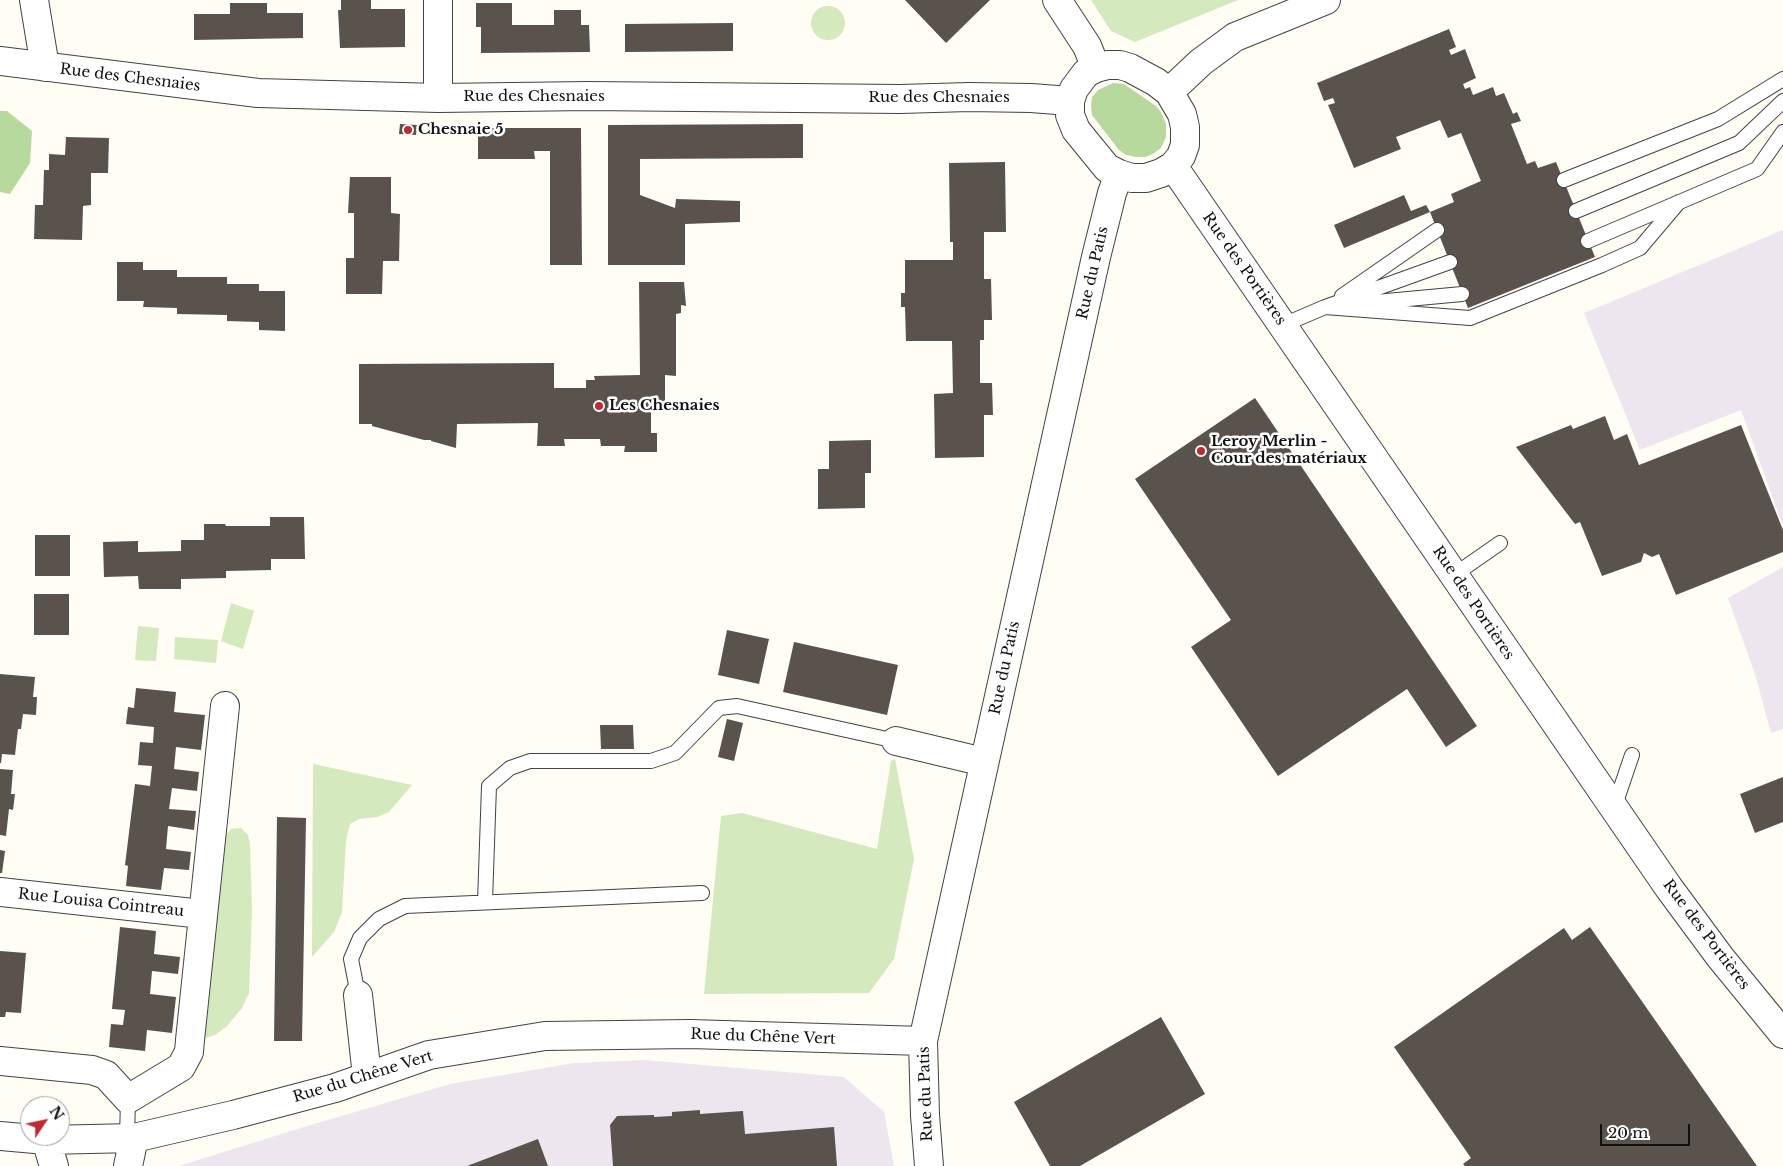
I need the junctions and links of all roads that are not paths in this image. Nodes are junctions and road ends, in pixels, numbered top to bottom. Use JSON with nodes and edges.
{"nodes":[{"id":1,"x":34,"y":0,"type":"edge"},
{"id":2,"x":438,"y":0,"type":"edge"},
{"id":3,"x":1057,"y":0,"type":"edge"},
{"id":4,"x":1326,"y":0,"type":"edge"},
{"id":5,"x":0,"y":61,"type":"edge"},
{"id":6,"x":45,"y":67,"type":"junction"},
{"id":7,"x":1096,"y":68,"type":"junction"},
{"id":8,"x":1783,"y":79,"type":"edge"},
{"id":9,"x":1169,"y":92,"type":"junction"},
{"id":10,"x":438,"y":98,"type":"junction"},
{"id":11,"x":1070,"y":101,"type":"junction"},
{"id":12,"x":1783,"y":101,"type":"edge"},
{"id":13,"x":1783,"y":132,"type":"edge"},
{"id":14,"x":1173,"y":166,"type":"junction"},
{"id":15,"x":1119,"y":174,"type":"junction"},
{"id":16,"x":1564,"y":180,"type":"dead end"},
{"id":17,"x":1679,"y":202,"type":"junction"},
{"id":18,"x":1576,"y":211,"type":"dead end"},
{"id":19,"x":1437,"y":230,"type":"dead end"},
{"id":20,"x":1588,"y":241,"type":"dead end"},
{"id":21,"x":1450,"y":262,"type":"dead end"},
{"id":22,"x":1462,"y":294,"type":"dead end"},
{"id":23,"x":1325,"y":307,"type":"junction"},
{"id":24,"x":1283,"y":325,"type":"junction"},
{"id":25,"x":1500,"y":543,"type":"dead end"},
{"id":26,"x":1454,"y":575,"type":"junction"},
{"id":27,"x":225,"y":706,"type":"dead end"},
{"id":28,"x":896,"y":741,"type":"joint"},
{"id":29,"x":1632,"y":756,"type":"dead end"},
{"id":30,"x":984,"y":762,"type":"junction"},
{"id":31,"x":1614,"y":808,"type":"junction"},
{"id":32,"x":0,"y":892,"type":"edge"},
{"id":33,"x":702,"y":893,"type":"dead end"},
{"id":34,"x":485,"y":902,"type":"junction"},
{"id":35,"x":202,"y":914,"type":"junction"},
{"id":36,"x":358,"y":995,"type":"joint"},
{"id":37,"x":1783,"y":1034,"type":"edge"},
{"id":38,"x":924,"y":1041,"type":"junction"},
{"id":39,"x":0,"y":1061,"type":"edge"},
{"id":40,"x":367,"y":1076,"type":"junction"},
{"id":41,"x":128,"y":1099,"type":"junction"},
{"id":42,"x":0,"y":1136,"type":"edge"},
{"id":43,"x":20,"y":1138,"type":"edge"},
{"id":44,"x":130,"y":1138,"type":"junction"},
{"id":45,"x":70,"y":1139,"type":"edge"},
{"id":46,"x":48,"y":1146,"type":"edge"},
{"id":47,"x":54,"y":1166,"type":"edge"},
{"id":48,"x":128,"y":1166,"type":"edge"},
{"id":49,"x":929,"y":1166,"type":"edge"}],
"edges":[{"from":1,"to":6,"type":"street"},
{"from":2,"to":10,"type":"street"},
{"from":3,"to":7,"type":"street"},
{"from":4,"to":9,"type":"street"},
{"from":5,"to":6,"type":"street","name":"Rue des Chesnaies"},
{"from":6,"to":10,"type":"street","name":"Rue des Chesnaies"},
{"from":7,"to":9,"type":"street"},
{"from":7,"to":11,"type":"street"},
{"from":8,"to":16,"type":"lane"},
{"from":9,"to":14,"type":"street"},
{"from":10,"to":11,"type":"street","name":"Rue des Chesnaies"},
{"from":11,"to":15,"type":"street"},
{"from":12,"to":18,"type":"lane"},
{"from":13,"to":17,"type":"lane"},
{"from":14,"to":15,"type":"street"},
{"from":14,"to":24,"type":"street","name":"Rue des Portières"},
{"from":15,"to":30,"type":"street","name":"Rue du Patis"},
{"from":17,"to":20,"type":"lane"},
{"from":17,"to":23,"type":"lane"},
{"from":19,"to":23,"type":"lane"},
{"from":21,"to":23,"type":"lane"},
{"from":22,"to":23,"type":"lane"},
{"from":23,"to":24,"type":"lane"},
{"from":24,"to":26,"type":"street","name":"Rue des Portières"},
{"from":25,"to":26,"type":"lane"},
{"from":26,"to":31,"type":"street","name":"Rue des Portières"},
{"from":27,"to":35,"type":"street"},
{"from":28,"to":30,"type":"street"},
{"from":28,"to":34,"type":"lane"},
{"from":29,"to":31,"type":"lane"},
{"from":30,"to":38,"type":"street","name":"Rue du Patis"},
{"from":31,"to":37,"type":"street","name":"Rue des Portières"},
{"from":32,"to":35,"type":"street","name":"Rue Louisa Cointreau"},
{"from":33,"to":34,"type":"lane"},
{"from":34,"to":36,"type":"lane"},
{"from":35,"to":41,"type":"street"},
{"from":36,"to":40,"type":"street"},
{"from":38,"to":40,"type":"street","name":"Rue du Chêne Vert"},
{"from":38,"to":49,"type":"street","name":"Rue du Patis"},
{"from":39,"to":41,"type":"street"},
{"from":40,"to":44,"type":"street","name":"Rue du Chêne Vert"},
{"from":41,"to":44,"type":"lane"},
{"from":42,"to":43,"type":"street","name":"Rue du Chêne Vert"},
{"from":44,"to":45,"type":"street","name":"Rue du Chêne Vert"},
{"from":44,"to":48,"type":"street"},
{"from":46,"to":47,"type":"street"}]}
